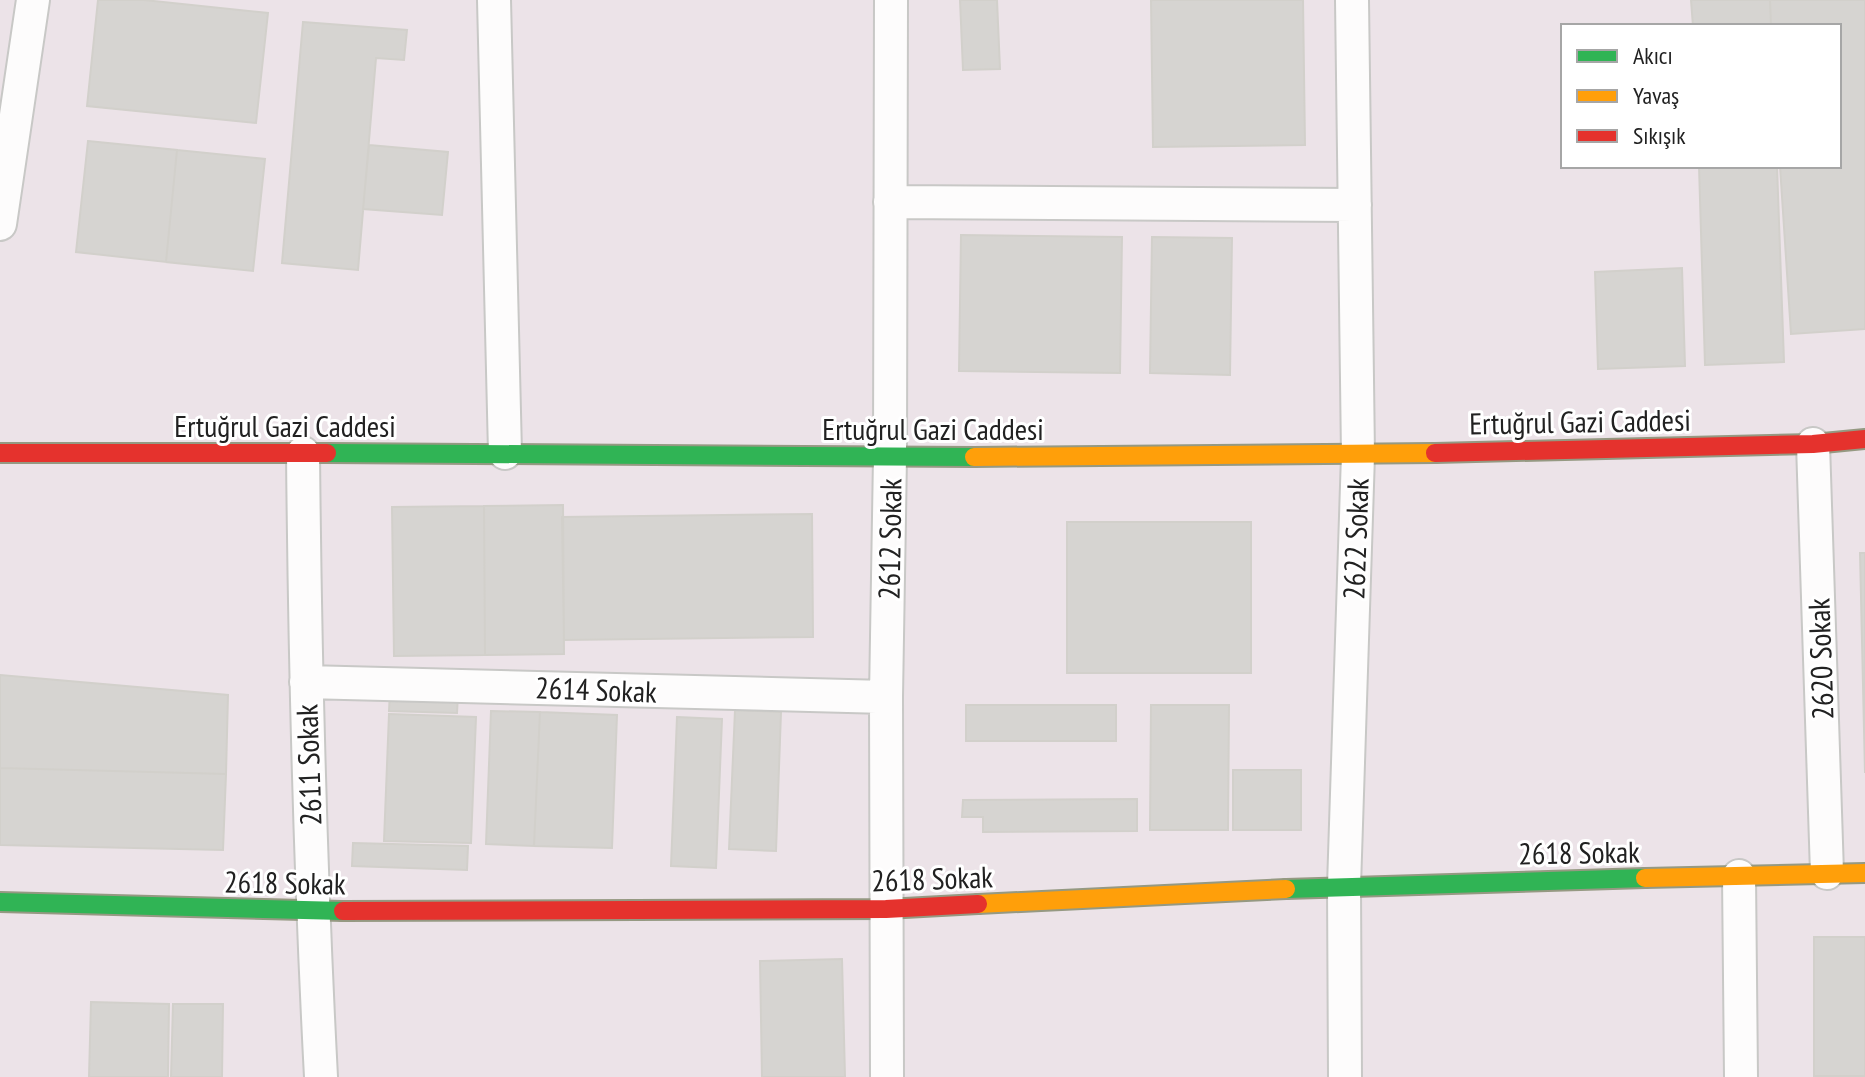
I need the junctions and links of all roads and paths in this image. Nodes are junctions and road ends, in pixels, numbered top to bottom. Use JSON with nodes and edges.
{"nodes":[{"id":1,"x":33,"y":0,"type":"edge"},
{"id":2,"x":494,"y":0,"type":"edge"},
{"id":3,"x":891,"y":0,"type":"edge"},
{"id":4,"x":1352,"y":0,"type":"edge"},
{"id":5,"x":890,"y":202,"type":"junction"},
{"id":6,"x":1355,"y":205,"type":"junction"},
{"id":7,"x":0,"y":224,"type":"edge"},
{"id":8,"x":1865,"y":439,"type":"edge"},
{"id":9,"x":1813,"y":444,"type":"junction"},
{"id":10,"x":0,"y":453,"type":"edge"},
{"id":11,"x":303,"y":453,"type":"junction"},
{"id":12,"x":505,"y":453,"type":"junction"},
{"id":13,"x":1358,"y":455,"type":"junction"},
{"id":14,"x":890,"y":457,"type":"junction"},
{"id":15,"x":306,"y":682,"type":"junction"},
{"id":16,"x":886,"y":697,"type":"junction"},
{"id":17,"x":1827,"y":873,"type":"junction"},
{"id":18,"x":1865,"y":873,"type":"edge"},
{"id":19,"x":1739,"y":876,"type":"junction"},
{"id":20,"x":1344,"y":886,"type":"junction"},
{"id":21,"x":0,"y":902,"type":"edge"},
{"id":22,"x":886,"y":909,"type":"junction"},
{"id":23,"x":312,"y":911,"type":"junction"},
{"id":24,"x":321,"y":1077,"type":"edge"},
{"id":25,"x":887,"y":1077,"type":"edge"},
{"id":26,"x":1345,"y":1077,"type":"edge"},
{"id":27,"x":1741,"y":1077,"type":"edge"}],
"edges":[{"from":1,"to":7,"type":"street"},
{"from":2,"to":12,"type":"street"},
{"from":3,"to":5,"type":"street","name":"2612 Sokak"},
{"from":4,"to":6,"type":"street","name":"2622 Sokak"},
{"from":5,"to":6,"type":"street"},
{"from":5,"to":14,"type":"street","name":"2612 Sokak"},
{"from":6,"to":13,"type":"street","name":"2622 Sokak"},
{"from":8,"to":9,"type":"main road","name":"Ertuğrul Gazi Caddesi"},
{"from":9,"to":13,"type":"main road","name":"Ertuğrul Gazi Caddesi"},
{"from":9,"to":17,"type":"street","name":"2620 Sokak"},
{"from":10,"to":11,"type":"main road","name":"Ertuğrul Gazi Caddesi"},
{"from":11,"to":12,"type":"main road","name":"Ertuğrul Gazi Caddesi"},
{"from":11,"to":15,"type":"street","name":"2611 Sokak"},
{"from":12,"to":14,"type":"main road","name":"Ertuğrul Gazi Caddesi"},
{"from":13,"to":14,"type":"main road","name":"Ertuğrul Gazi Caddesi"},
{"from":13,"to":20,"type":"street","name":"2622 Sokak"},
{"from":14,"to":16,"type":"street","name":"2612 Sokak"},
{"from":15,"to":16,"type":"street","name":"2614 Sokak"},
{"from":15,"to":23,"type":"street","name":"2611 Sokak"},
{"from":16,"to":22,"type":"street","name":"2612 Sokak"},
{"from":17,"to":18,"type":"main road","name":"2618 Sokak"},
{"from":17,"to":19,"type":"main road","name":"2618 Sokak"},
{"from":19,"to":20,"type":"main road","name":"2618 Sokak"},
{"from":19,"to":27,"type":"street"},
{"from":20,"to":22,"type":"main road","name":"2618 Sokak"},
{"from":20,"to":26,"type":"street","name":"2622 Sokak"},
{"from":21,"to":23,"type":"main road","name":"2618 Sokak"},
{"from":22,"to":23,"type":"main road","name":"2618 Sokak"},
{"from":22,"to":25,"type":"street","name":"2612 Sokak"},
{"from":23,"to":24,"type":"street","name":"2611 Sokak"}]}
